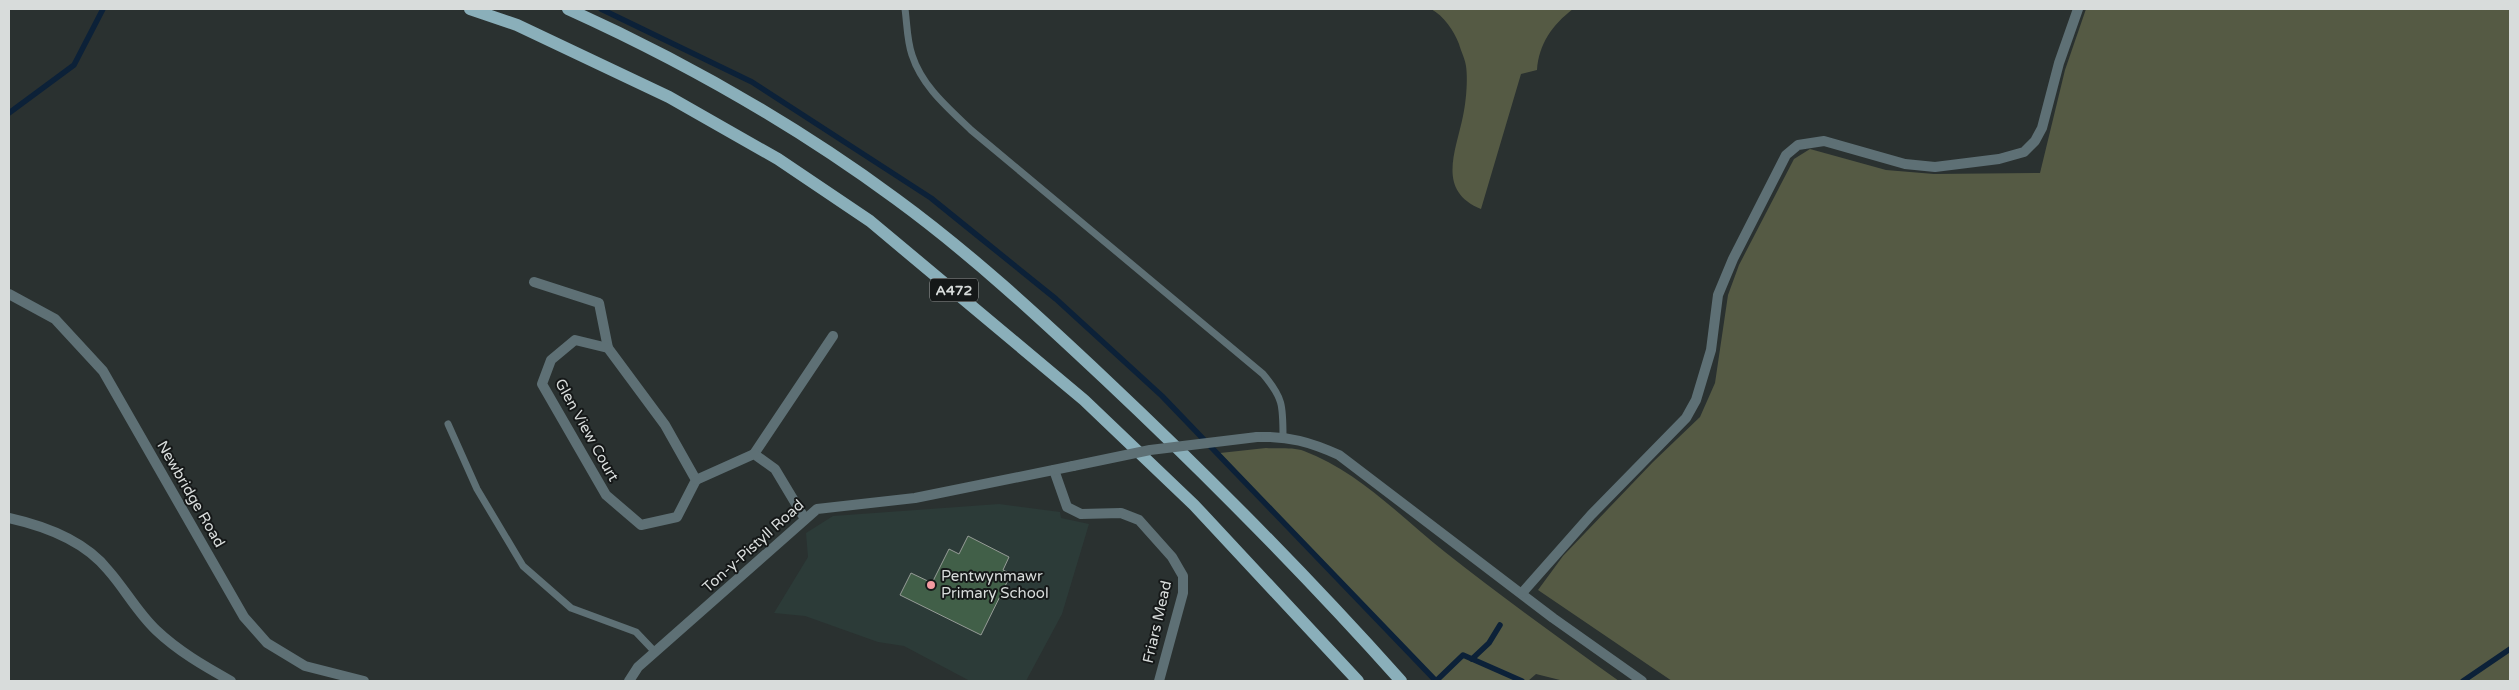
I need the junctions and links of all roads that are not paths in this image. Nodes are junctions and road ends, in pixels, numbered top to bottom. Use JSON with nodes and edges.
{"nodes":[{"id":1,"x":470,"y":9,"type":"edge"},
{"id":2,"x":568,"y":9,"type":"edge"},
{"id":3,"x":905,"y":9,"type":"edge"},
{"id":4,"x":2078,"y":9,"type":"edge"},
{"id":5,"x":534,"y":282,"type":"dead end"},
{"id":6,"x":9,"y":294,"type":"edge"},
{"id":7,"x":833,"y":336,"type":"dead end"},
{"id":8,"x":608,"y":348,"type":"junction"},
{"id":9,"x":448,"y":424,"type":"dead end"},
{"id":10,"x":1283,"y":436,"type":"junction"},
{"id":11,"x":754,"y":454,"type":"junction"},
{"id":12,"x":1054,"y":470,"type":"junction"},
{"id":13,"x":696,"y":480,"type":"junction"},
{"id":14,"x":9,"y":518,"type":"edge"},
{"id":15,"x":805,"y":519,"type":"junction"},
{"id":16,"x":1522,"y":593,"type":"junction"},
{"id":17,"x":655,"y":652,"type":"junction"},
{"id":18,"x":231,"y":681,"type":"edge"},
{"id":19,"x":364,"y":681,"type":"edge"},
{"id":20,"x":629,"y":681,"type":"edge"},
{"id":21,"x":1159,"y":681,"type":"edge"},
{"id":22,"x":1358,"y":681,"type":"edge"},
{"id":23,"x":1401,"y":681,"type":"edge"},
{"id":24,"x":1642,"y":681,"type":"edge"}],
"edges":[{"from":1,"to":22,"type":"main road","number":"A472"},
{"from":2,"to":23,"type":"main road","number":"A472"},
{"from":3,"to":10,"type":"lane"},
{"from":4,"to":16,"type":"street"},
{"from":5,"to":8,"type":"street"},
{"from":6,"to":19,"type":"street","name":"Newbridge Road"},
{"from":7,"to":11,"type":"street"},
{"from":8,"to":13,"type":"street"},
{"from":8,"to":13,"type":"street","name":"Glen View Court"},
{"from":9,"to":17,"type":"lane"},
{"from":10,"to":12,"type":"street","name":"Ton-y-Pistyll Road","bridge":true},
{"from":10,"to":16,"type":"street","name":"Ton-y-Pistyll Road"},
{"from":11,"to":13,"type":"street"},
{"from":11,"to":15,"type":"street"},
{"from":12,"to":15,"type":"street","name":"Ton-y-Pistyll Road"},
{"from":12,"to":21,"type":"street","name":"Friars Mead"},
{"from":14,"to":18,"type":"street"},
{"from":15,"to":17,"type":"street","name":"Ton-y-Pistyll Road"},
{"from":16,"to":24,"type":"street","name":"Ton-y-Pistyll Road"},
{"from":17,"to":20,"type":"street","name":"Ton-y-Pistyll Road"}]}
